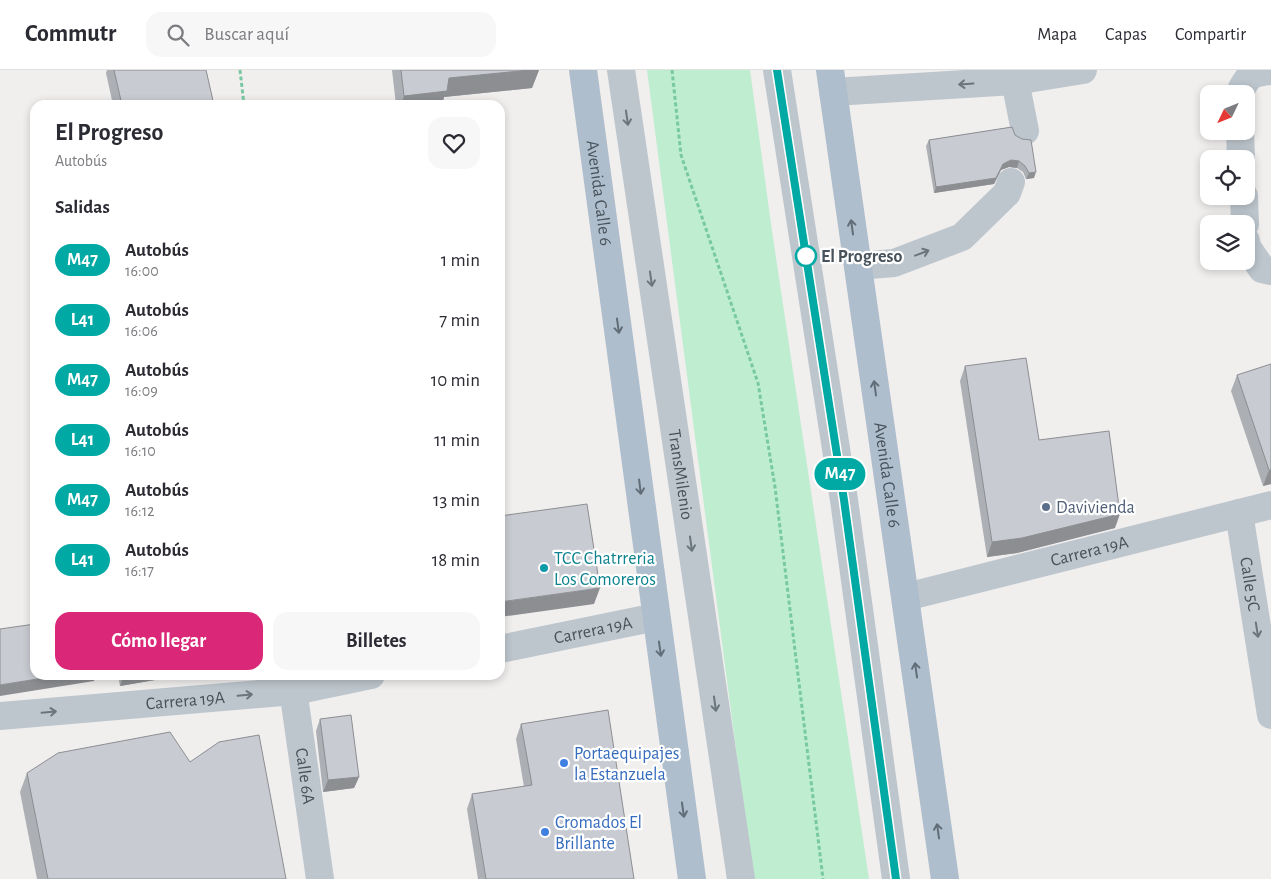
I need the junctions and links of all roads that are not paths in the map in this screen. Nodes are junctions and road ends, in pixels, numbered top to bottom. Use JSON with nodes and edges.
{"nodes":[{"id":1,"x":583,"y":70,"type":"edge"},
{"id":2,"x":621,"y":70,"type":"edge"},
{"id":3,"x":777,"y":70,"type":"edge"},
{"id":4,"x":1083,"y":70,"type":"edge"},
{"id":5,"x":1271,"y":71,"type":"edge"},
{"id":6,"x":1014,"y":76,"type":"edge"},
{"id":7,"x":832,"y":81,"type":"edge"},
{"id":8,"x":1243,"y":85,"type":"edge"},
{"id":9,"x":1025,"y":131,"type":"dead end"},
{"id":10,"x":1011,"y":182,"type":"dead end"},
{"id":11,"x":1255,"y":259,"type":"edge"},
{"id":12,"x":858,"y":266,"type":"junction"},
{"id":13,"x":1271,"y":271,"type":"edge"},
{"id":14,"x":1271,"y":505,"type":"edge"},
{"id":15,"x":1239,"y":513,"type":"junction"},
{"id":16,"x":906,"y":597,"type":"junction"},
{"id":17,"x":656,"y":617,"type":"junction"},
{"id":18,"x":505,"y":648,"type":"edge"},
{"id":19,"x":322,"y":680,"type":"edge"},
{"id":20,"x":292,"y":683,"type":"edge"},
{"id":21,"x":1271,"y":715,"type":"edge"},
{"id":22,"x":0,"y":716,"type":"edge"},
{"id":23,"x":320,"y":879,"type":"edge"},
{"id":24,"x":692,"y":879,"type":"edge"},
{"id":25,"x":741,"y":879,"type":"edge"},
{"id":26,"x":896,"y":879,"type":"edge"},
{"id":27,"x":945,"y":879,"type":"edge"}],
"edges":[{"from":1,"to":17,"type":"main road","name":"Avenida Calle 6","one_way":true},
{"from":2,"to":25,"type":"street","name":"TransMilenio","one_way":true},
{"from":3,"to":26,"type":"street"},
{"from":4,"to":6,"type":"street"},
{"from":5,"to":8,"type":"street"},
{"from":6,"to":7,"type":"street","one_way":true},
{"from":6,"to":9,"type":"street"},
{"from":12,"to":7,"type":"main road","name":"Avenida Calle 6","one_way":true},
{"from":12,"to":10,"type":"street","one_way":true},
{"from":11,"to":13,"type":"street"},
{"from":16,"to":12,"type":"main road","name":"Avenida Calle 6","one_way":true},
{"from":14,"to":15,"type":"street","name":"Carrera 19A"},
{"from":15,"to":16,"type":"street","name":"Carrera 19A"},
{"from":15,"to":21,"type":"street","name":"Calle 5C","one_way":true},
{"from":27,"to":16,"type":"main road","name":"Avenida Calle 6","one_way":true},
{"from":17,"to":18,"type":"street","name":"Carrera 19A"},
{"from":17,"to":24,"type":"main road","name":"Avenida Calle 6","one_way":true},
{"from":19,"to":20,"type":"street","name":"Carrera 19A"},
{"from":22,"to":20,"type":"street","name":"Carrera 19A","one_way":true},
{"from":20,"to":23,"type":"street","name":"Calle 6A"}]}
